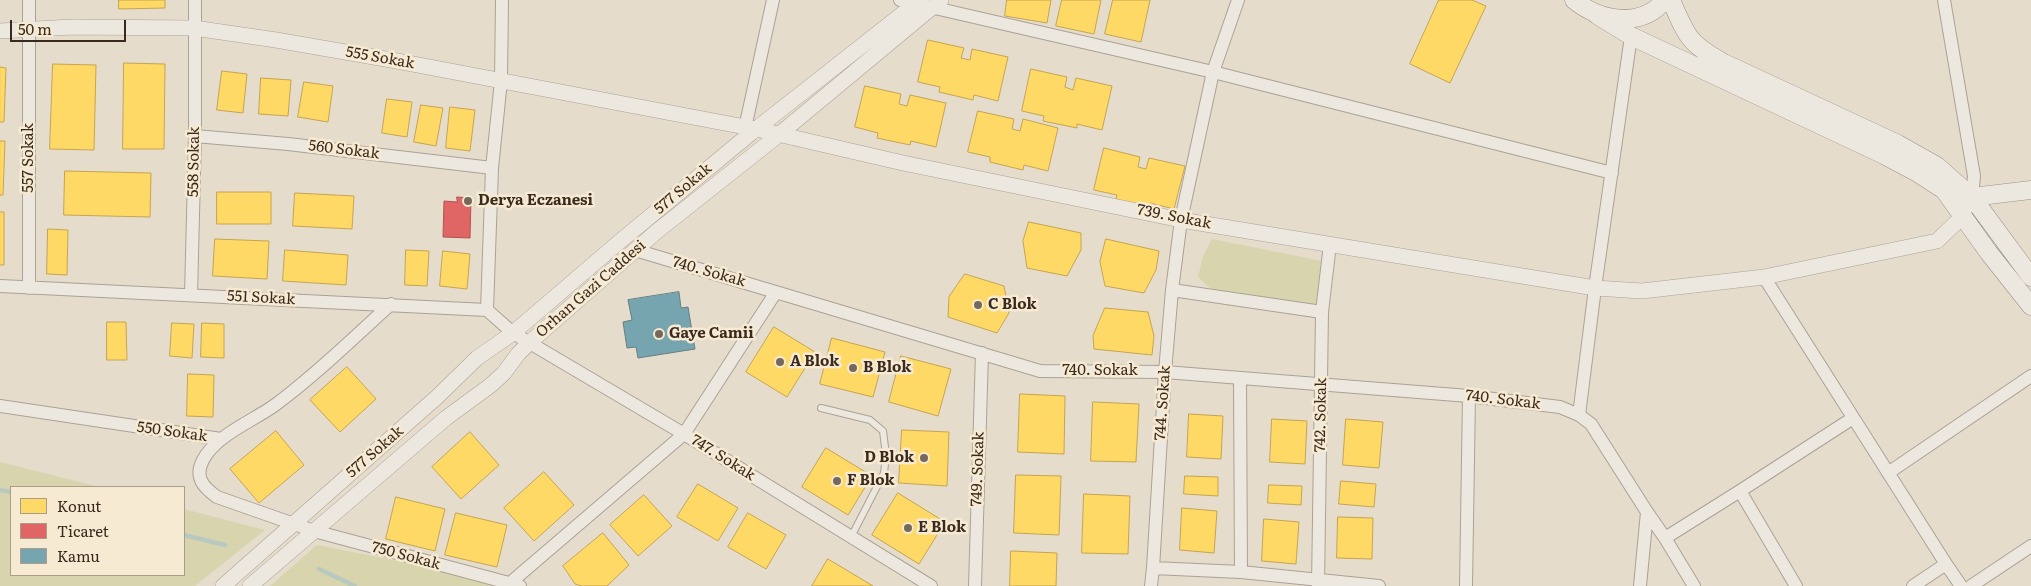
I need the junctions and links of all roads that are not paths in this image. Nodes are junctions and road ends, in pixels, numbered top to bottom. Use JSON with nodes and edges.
{"nodes":[{"id":1,"x":29,"y":0,"type":"edge"},
{"id":2,"x":195,"y":0,"type":"edge"},
{"id":3,"x":502,"y":0,"type":"edge"},
{"id":4,"x":773,"y":0,"type":"edge"},
{"id":5,"x":900,"y":0,"type":"edge"},
{"id":6,"x":1238,"y":0,"type":"edge"},
{"id":7,"x":1574,"y":0,"type":"edge"},
{"id":8,"x":1665,"y":0,"type":"edge"},
{"id":9,"x":1671,"y":0,"type":"edge"},
{"id":10,"x":1944,"y":0,"type":"edge"},
{"id":11,"x":927,"y":3,"type":"edge"},
{"id":12,"x":1598,"y":15,"type":"junction"},
{"id":13,"x":194,"y":28,"type":"junction"},
{"id":14,"x":28,"y":29,"type":"junction"},
{"id":15,"x":0,"y":31,"type":"edge"},
{"id":16,"x":1631,"y":36,"type":"junction"},
{"id":17,"x":1213,"y":72,"type":"junction"},
{"id":18,"x":500,"y":81,"type":"junction"},
{"id":19,"x":751,"y":128,"type":"junction"},
{"id":20,"x":778,"y":135,"type":"junction"},
{"id":21,"x":195,"y":136,"type":"junction"},
{"id":22,"x":492,"y":168,"type":"junction"},
{"id":23,"x":1612,"y":173,"type":"junction"},
{"id":24,"x":2031,"y":190,"type":"edge"},
{"id":25,"x":1972,"y":197,"type":"junction"},
{"id":26,"x":1963,"y":216,"type":"junction"},
{"id":27,"x":1181,"y":220,"type":"junction"},
{"id":28,"x":1330,"y":244,"type":"junction"},
{"id":29,"x":635,"y":250,"type":"junction"},
{"id":30,"x":1764,"y":277,"type":"junction"},
{"id":31,"x":2031,"y":277,"type":"edge"},
{"id":32,"x":0,"y":286,"type":"edge"},
{"id":33,"x":29,"y":288,"type":"junction"},
{"id":34,"x":1595,"y":288,"type":"junction"},
{"id":35,"x":1172,"y":290,"type":"junction"},
{"id":36,"x":776,"y":292,"type":"junction"},
{"id":37,"x":191,"y":295,"type":"junction"},
{"id":38,"x":391,"y":304,"type":"junction"},
{"id":39,"x":2031,"y":306,"type":"edge"},
{"id":40,"x":487,"y":310,"type":"junction"},
{"id":41,"x":1322,"y":312,"type":"junction"},
{"id":42,"x":513,"y":334,"type":"junction"},
{"id":43,"x":529,"y":343,"type":"junction"},
{"id":44,"x":982,"y":353,"type":"junction"},
{"id":45,"x":1164,"y":372,"type":"junction"},
{"id":46,"x":2031,"y":376,"type":"edge"},
{"id":47,"x":1240,"y":379,"type":"junction"},
{"id":48,"x":1321,"y":385,"type":"junction"},
{"id":49,"x":1469,"y":396,"type":"junction"},
{"id":50,"x":0,"y":406,"type":"edge"},
{"id":51,"x":821,"y":408,"type":"dead end"},
{"id":52,"x":1579,"y":415,"type":"junction"},
{"id":53,"x":1853,"y":418,"type":"junction"},
{"id":54,"x":684,"y":434,"type":"junction"},
{"id":55,"x":221,"y":439,"type":"junction"},
{"id":56,"x":1888,"y":472,"type":"junction"},
{"id":57,"x":1740,"y":491,"type":"junction"},
{"id":58,"x":1647,"y":512,"type":"junction"},
{"id":59,"x":294,"y":523,"type":"junction"},
{"id":60,"x":314,"y":531,"type":"junction"},
{"id":61,"x":851,"y":537,"type":"junction"},
{"id":62,"x":1665,"y":538,"type":"junction"},
{"id":63,"x":2031,"y":546,"type":"edge"},
{"id":64,"x":1946,"y":564,"type":"junction"},
{"id":65,"x":1154,"y":568,"type":"junction"},
{"id":66,"x":1241,"y":572,"type":"junction"},
{"id":67,"x":1318,"y":583,"type":"edge"},
{"id":68,"x":515,"y":585,"type":"edge"},
{"id":69,"x":223,"y":586,"type":"edge"},
{"id":70,"x":250,"y":586,"type":"edge"},
{"id":71,"x":931,"y":586,"type":"edge"},
{"id":72,"x":974,"y":586,"type":"edge"},
{"id":73,"x":1151,"y":586,"type":"edge"},
{"id":74,"x":1379,"y":586,"type":"edge"},
{"id":75,"x":1466,"y":586,"type":"edge"},
{"id":76,"x":1640,"y":586,"type":"edge"},
{"id":77,"x":1694,"y":586,"type":"edge"},
{"id":78,"x":1796,"y":586,"type":"edge"},
{"id":79,"x":1913,"y":586,"type":"edge"},
{"id":80,"x":1961,"y":586,"type":"edge"},
{"id":81,"x":1971,"y":586,"type":"edge"}],
"edges":[{"from":1,"to":14,"type":"street","name":"557 Sokak"},
{"from":2,"to":13,"type":"street","name":"558 Sokak"},
{"from":3,"to":18,"type":"street"},
{"from":4,"to":19,"type":"street"},
{"from":5,"to":11,"type":"street"},
{"from":6,"to":17,"type":"street","name":"744. Sokak"},
{"from":7,"to":12,"type":"main road"},
{"from":8,"to":12,"type":"main road"},
{"from":9,"to":25,"type":"main road"},
{"from":10,"to":25,"type":"street"},
{"from":11,"to":17,"type":"street"},
{"from":11,"to":19,"type":"street","name":"577 Sokak"},
{"from":11,"to":20,"type":"street","name":"Orhan Gazi Caddesi"},
{"from":12,"to":16,"type":"main road"},
{"from":13,"to":14,"type":"street","name":"555 Sokak"},
{"from":13,"to":18,"type":"street","name":"555 Sokak"},
{"from":13,"to":21,"type":"street","name":"558 Sokak"},
{"from":14,"to":15,"type":"street","name":"555 Sokak"},
{"from":14,"to":33,"type":"street","name":"557 Sokak"},
{"from":16,"to":23,"type":"street"},
{"from":16,"to":26,"type":"main road"},
{"from":17,"to":23,"type":"street"},
{"from":17,"to":27,"type":"street","name":"744. Sokak"},
{"from":18,"to":19,"type":"street","name":"555 Sokak"},
{"from":18,"to":22,"type":"street"},
{"from":19,"to":20,"type":"street","name":"739. Sokak"},
{"from":19,"to":42,"type":"street","name":"577 Sokak"},
{"from":20,"to":27,"type":"street","name":"739. Sokak"},
{"from":20,"to":29,"type":"street","name":"Orhan Gazi Caddesi"},
{"from":21,"to":22,"type":"street","name":"560 Sokak"},
{"from":21,"to":37,"type":"street","name":"558 Sokak"},
{"from":22,"to":40,"type":"street"},
{"from":23,"to":34,"type":"street"},
{"from":24,"to":25,"type":"main road"},
{"from":25,"to":26,"type":"street"},
{"from":25,"to":31,"type":"main road"},
{"from":26,"to":30,"type":"street","name":"739. Sokak"},
{"from":26,"to":39,"type":"main road"},
{"from":27,"to":28,"type":"street","name":"739. Sokak"},
{"from":27,"to":35,"type":"street","name":"744. Sokak"},
{"from":28,"to":34,"type":"street","name":"739. Sokak"},
{"from":28,"to":41,"type":"street","name":"742. Sokak"},
{"from":29,"to":36,"type":"street","name":"740. Sokak"},
{"from":29,"to":43,"type":"street","name":"Orhan Gazi Caddesi"},
{"from":30,"to":34,"type":"street","name":"739. Sokak"},
{"from":30,"to":53,"type":"street"},
{"from":32,"to":33,"type":"street","name":"551 Sokak"},
{"from":33,"to":37,"type":"street","name":"551 Sokak"},
{"from":34,"to":52,"type":"street"},
{"from":35,"to":41,"type":"street"},
{"from":35,"to":45,"type":"street","name":"744. Sokak"},
{"from":36,"to":44,"type":"street","name":"740. Sokak"},
{"from":36,"to":54,"type":"street"},
{"from":37,"to":38,"type":"street","name":"551 Sokak"},
{"from":38,"to":40,"type":"street","name":"551 Sokak"},
{"from":38,"to":55,"type":"street"},
{"from":40,"to":42,"type":"street"},
{"from":41,"to":48,"type":"street","name":"742. Sokak"},
{"from":42,"to":43,"type":"street","name":"747. Sokak"},
{"from":42,"to":59,"type":"street","name":"577 Sokak"},
{"from":43,"to":54,"type":"street","name":"747. Sokak"},
{"from":43,"to":60,"type":"street","name":"Orhan Gazi Caddesi"},
{"from":44,"to":45,"type":"street","name":"740. Sokak"},
{"from":44,"to":72,"type":"street","name":"749. Sokak"},
{"from":45,"to":47,"type":"street","name":"740. Sokak"},
{"from":45,"to":65,"type":"street","name":"744. Sokak"},
{"from":46,"to":56,"type":"street"},
{"from":47,"to":48,"type":"street","name":"740. Sokak"},
{"from":47,"to":66,"type":"street"},
{"from":48,"to":49,"type":"street","name":"740. Sokak"},
{"from":48,"to":67,"type":"street","name":"742. Sokak"},
{"from":49,"to":52,"type":"street","name":"740. Sokak"},
{"from":49,"to":75,"type":"street"},
{"from":50,"to":55,"type":"street","name":"550 Sokak"},
{"from":51,"to":61,"type":"lane"},
{"from":52,"to":58,"type":"street"},
{"from":53,"to":56,"type":"street"},
{"from":53,"to":57,"type":"street"},
{"from":54,"to":61,"type":"street","name":"747. Sokak"},
{"from":54,"to":68,"type":"street"},
{"from":55,"to":59,"type":"street","name":"550 Sokak"},
{"from":56,"to":64,"type":"street"},
{"from":57,"to":62,"type":"street"},
{"from":57,"to":78,"type":"street"},
{"from":58,"to":62,"type":"street"},
{"from":58,"to":76,"type":"street"},
{"from":59,"to":60,"type":"street","name":"750 Sokak"},
{"from":59,"to":69,"type":"street"},
{"from":60,"to":68,"type":"street","name":"750 Sokak"},
{"from":60,"to":70,"type":"street","name":"Orhan Gazi Caddesi"},
{"from":61,"to":71,"type":"street","name":"747. Sokak"},
{"from":62,"to":77,"type":"street"},
{"from":63,"to":81,"type":"street"},
{"from":64,"to":79,"type":"street"},
{"from":64,"to":80,"type":"street"},
{"from":65,"to":66,"type":"street"},
{"from":65,"to":73,"type":"street","name":"744. Sokak"},
{"from":66,"to":67,"type":"street"},
{"from":67,"to":74,"type":"street"}]}
